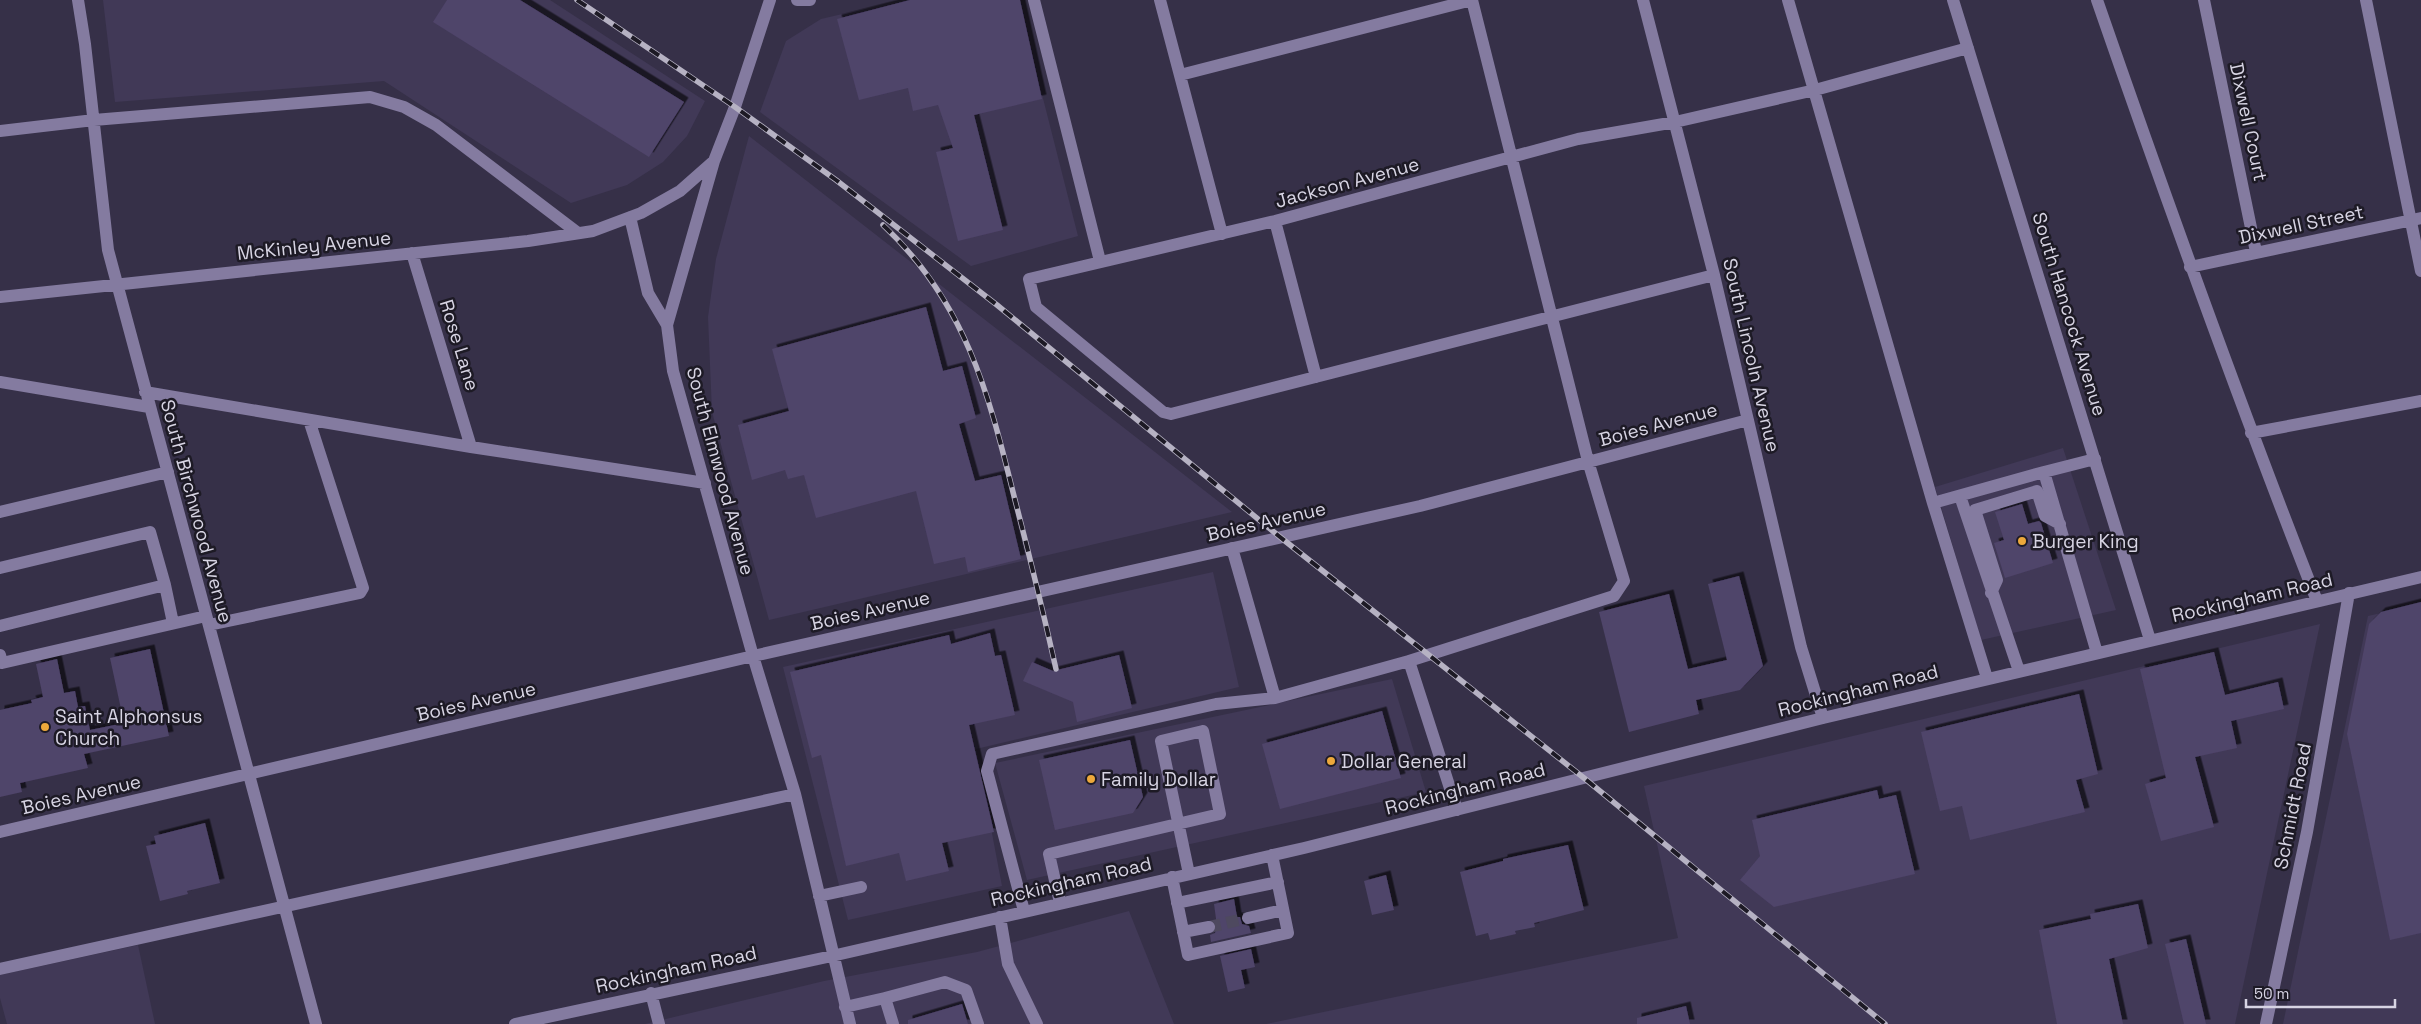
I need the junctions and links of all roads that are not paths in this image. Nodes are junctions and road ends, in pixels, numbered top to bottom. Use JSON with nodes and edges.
{"nodes":[{"id":1,"x":78,"y":0,"type":"edge"},
{"id":2,"x":770,"y":0,"type":"edge"},
{"id":3,"x":797,"y":0,"type":"edge"},
{"id":4,"x":810,"y":0,"type":"edge"},
{"id":5,"x":1034,"y":0,"type":"edge"},
{"id":6,"x":1160,"y":0,"type":"edge"},
{"id":7,"x":1643,"y":0,"type":"edge"},
{"id":8,"x":1788,"y":0,"type":"edge"},
{"id":9,"x":1953,"y":0,"type":"edge"},
{"id":10,"x":2097,"y":0,"type":"edge"},
{"id":11,"x":2204,"y":0,"type":"edge"},
{"id":12,"x":2366,"y":0,"type":"edge"},
{"id":13,"x":1968,"y":48,"type":"junction"},
{"id":14,"x":1180,"y":75,"type":"junction"},
{"id":15,"x":1815,"y":90,"type":"junction"},
{"id":16,"x":94,"y":120,"type":"junction"},
{"id":17,"x":1675,"y":122,"type":"junction"},
{"id":18,"x":0,"y":131,"type":"edge"},
{"id":19,"x":1511,"y":158,"type":"junction"},
{"id":20,"x":714,"y":161,"type":"junction"},
{"id":21,"x":630,"y":217,"type":"junction"},
{"id":22,"x":2416,"y":219,"type":"edge"},
{"id":23,"x":1275,"y":221,"type":"junction"},
{"id":24,"x":578,"y":233,"type":"junction"},
{"id":25,"x":1222,"y":234,"type":"junction"},
{"id":26,"x":2256,"y":252,"type":"junction"},
{"id":27,"x":412,"y":253,"type":"junction"},
{"id":28,"x":1100,"y":261,"type":"junction"},
{"id":29,"x":2190,"y":267,"type":"junction"},
{"id":30,"x":2421,"y":271,"type":"edge"},
{"id":31,"x":1714,"y":275,"type":"junction"},
{"id":32,"x":117,"y":285,"type":"junction"},
{"id":33,"x":0,"y":297,"type":"edge"},
{"id":34,"x":1551,"y":317,"type":"junction"},
{"id":35,"x":667,"y":325,"type":"junction"},
{"id":36,"x":1316,"y":377,"type":"junction"},
{"id":37,"x":0,"y":382,"type":"edge"},
{"id":38,"x":145,"y":392,"type":"junction"},
{"id":39,"x":2421,"y":400,"type":"edge"},
{"id":40,"x":149,"y":407,"type":"junction"},
{"id":41,"x":309,"y":420,"type":"junction"},
{"id":42,"x":1748,"y":420,"type":"junction"},
{"id":43,"x":2251,"y":433,"type":"junction"},
{"id":44,"x":472,"y":447,"type":"junction"},
{"id":45,"x":2095,"y":459,"type":"junction"},
{"id":46,"x":1588,"y":461,"type":"junction"},
{"id":47,"x":168,"y":472,"type":"junction"},
{"id":48,"x":2044,"y":472,"type":"junction"},
{"id":49,"x":704,"y":483,"type":"junction"},
{"id":50,"x":1960,"y":496,"type":"junction"},
{"id":51,"x":1933,"y":503,"type":"junction"},
{"id":52,"x":0,"y":512,"type":"edge"},
{"id":53,"x":2060,"y":524,"type":"junction"},
{"id":54,"x":1232,"y":548,"type":"junction"},
{"id":55,"x":0,"y":568,"type":"edge"},
{"id":56,"x":2421,"y":577,"type":"edge"},
{"id":57,"x":165,"y":585,"type":"junction"},
{"id":58,"x":1991,"y":593,"type":"junction"},
{"id":59,"x":2349,"y":594,"type":"junction"},
{"id":60,"x":2317,"y":601,"type":"junction"},
{"id":61,"x":208,"y":620,"type":"junction"},
{"id":62,"x":174,"y":623,"type":"junction"},
{"id":63,"x":0,"y":626,"type":"edge"},
{"id":64,"x":2150,"y":640,"type":"junction"},
{"id":65,"x":2098,"y":653,"type":"junction"},
{"id":66,"x":0,"y":655,"type":"edge"},
{"id":67,"x":752,"y":656,"type":"junction"},
{"id":68,"x":1409,"y":661,"type":"junction"},
{"id":69,"x":2019,"y":671,"type":"junction"},
{"id":70,"x":1987,"y":678,"type":"junction"},
{"id":71,"x":1275,"y":698,"type":"junction"},
{"id":72,"x":1823,"y":718,"type":"junction"},
{"id":73,"x":248,"y":774,"type":"junction"},
{"id":74,"x":795,"y":794,"type":"junction"},
{"id":75,"x":1458,"y":810,"type":"junction"},
{"id":76,"x":1180,"y":823,"type":"junction"},
{"id":77,"x":0,"y":832,"type":"edge"},
{"id":78,"x":1272,"y":855,"type":"junction"},
{"id":79,"x":1189,"y":874,"type":"junction"},
{"id":80,"x":1172,"y":878,"type":"junction"},
{"id":81,"x":1278,"y":882,"type":"junction"},
{"id":82,"x":860,"y":887,"type":"dead end"},
{"id":83,"x":820,"y":896,"type":"junction"},
{"id":84,"x":1060,"y":903,"type":"junction"},
{"id":85,"x":1177,"y":903,"type":"junction"},
{"id":86,"x":283,"y":906,"type":"junction"},
{"id":87,"x":1283,"y":910,"type":"junction"},
{"id":88,"x":1024,"y":911,"type":"junction"},
{"id":89,"x":1000,"y":916,"type":"junction"},
{"id":90,"x":1248,"y":918,"type":"tunnel mouth"},
{"id":91,"x":1208,"y":927,"type":"tunnel mouth"},
{"id":92,"x":1183,"y":932,"type":"junction"},
{"id":93,"x":832,"y":956,"type":"junction"},
{"id":94,"x":0,"y":969,"type":"edge"},
{"id":95,"x":651,"y":993,"type":"junction"},
{"id":96,"x":885,"y":998,"type":"junction"},
{"id":97,"x":846,"y":1007,"type":"junction"},
{"id":98,"x":316,"y":1024,"type":"edge"},
{"id":99,"x":515,"y":1024,"type":"edge"},
{"id":100,"x":659,"y":1024,"type":"edge"},
{"id":101,"x":850,"y":1024,"type":"edge"},
{"id":102,"x":893,"y":1024,"type":"edge"},
{"id":103,"x":978,"y":1024,"type":"edge"},
{"id":104,"x":1036,"y":1024,"type":"edge"},
{"id":105,"x":2266,"y":1024,"type":"edge"}],
"edges":[{"from":1,"to":16,"type":"street","name":"South Birchwood Avenue"},
{"from":2,"to":20,"type":"street","name":"South Elmwood Avenue"},
{"from":3,"to":4,"type":"street"},
{"from":5,"to":28,"type":"street"},
{"from":6,"to":14,"type":"street"},
{"from":7,"to":17,"type":"street","name":"South Lincoln Avenue"},
{"from":8,"to":15,"type":"street"},
{"from":9,"to":13,"type":"street","name":"South Hancock Avenue"},
{"from":10,"to":29,"type":"street"},
{"from":11,"to":26,"type":"street","name":"Dixwell Court"},
{"from":12,"to":22,"type":"street"},
{"from":13,"to":15,"type":"street","name":"Jackson Avenue"},
{"from":13,"to":45,"type":"street","name":"South Hancock Avenue"},
{"from":14,"to":19,"type":"street"},
{"from":14,"to":25,"type":"street"},
{"from":15,"to":17,"type":"street","name":"Jackson Avenue"},
{"from":15,"to":51,"type":"street"},
{"from":16,"to":18,"type":"street"},
{"from":16,"to":24,"type":"street"},
{"from":16,"to":32,"type":"street","name":"South Birchwood Avenue"},
{"from":17,"to":19,"type":"street","name":"Jackson Avenue"},
{"from":17,"to":31,"type":"street","name":"South Lincoln Avenue"},
{"from":19,"to":23,"type":"street","name":"Jackson Avenue"},
{"from":19,"to":34,"type":"street"},
{"from":20,"to":21,"type":"street","name":"McKinley Avenue"},
{"from":20,"to":35,"type":"street","name":"South Elmwood Avenue"},
{"from":21,"to":24,"type":"street","name":"McKinley Avenue"},
{"from":21,"to":35,"type":"street"},
{"from":22,"to":26,"type":"street","name":"Dixwell Street"},
{"from":22,"to":30,"type":"street"},
{"from":23,"to":25,"type":"street","name":"Jackson Avenue"},
{"from":23,"to":36,"type":"street"},
{"from":24,"to":27,"type":"street","name":"McKinley Avenue"},
{"from":25,"to":28,"type":"street","name":"Jackson Avenue"},
{"from":26,"to":29,"type":"street","name":"Dixwell Street"},
{"from":27,"to":32,"type":"street","name":"McKinley Avenue"},
{"from":27,"to":44,"type":"street","name":"Rose Lane"},
{"from":28,"to":36,"type":"street","name":"Jackson Avenue"},
{"from":29,"to":43,"type":"street"},
{"from":31,"to":34,"type":"street"},
{"from":31,"to":42,"type":"street","name":"South Lincoln Avenue"},
{"from":32,"to":33,"type":"street","name":"McKinley Avenue"},
{"from":32,"to":38,"type":"street","name":"South Birchwood Avenue"},
{"from":34,"to":36,"type":"street"},
{"from":34,"to":46,"type":"street"},
{"from":35,"to":49,"type":"street","name":"South Elmwood Avenue"},
{"from":37,"to":40,"type":"street"},
{"from":38,"to":40,"type":"street","name":"South Birchwood Avenue"},
{"from":38,"to":41,"type":"street"},
{"from":39,"to":43,"type":"street"},
{"from":40,"to":47,"type":"street","name":"South Birchwood Avenue"},
{"from":41,"to":44,"type":"street"},
{"from":41,"to":61,"type":"street"},
{"from":42,"to":46,"type":"street","name":"Boies Avenue"},
{"from":42,"to":72,"type":"street","name":"South Lincoln Avenue"},
{"from":43,"to":60,"type":"street"},
{"from":44,"to":49,"type":"street"},
{"from":45,"to":48,"type":"street"},
{"from":45,"to":64,"type":"street","name":"South Hancock Avenue"},
{"from":46,"to":54,"type":"street","name":"Boies Avenue"},
{"from":46,"to":68,"type":"street"},
{"from":47,"to":52,"type":"street"},
{"from":47,"to":61,"type":"street","name":"South Birchwood Avenue"},
{"from":48,"to":50,"type":"street"},
{"from":48,"to":53,"type":"street"},
{"from":49,"to":67,"type":"street","name":"South Elmwood Avenue"},
{"from":50,"to":51,"type":"street"},
{"from":50,"to":58,"type":"street"},
{"from":51,"to":70,"type":"street"},
{"from":53,"to":58,"type":"street"},
{"from":53,"to":65,"type":"street"},
{"from":54,"to":67,"type":"street","name":"Boies Avenue"},
{"from":54,"to":71,"type":"street"},
{"from":55,"to":57,"type":"street"},
{"from":56,"to":59,"type":"street","name":"Rockingham Road"},
{"from":57,"to":62,"type":"street"},
{"from":57,"to":63,"type":"street"},
{"from":58,"to":69,"type":"street"},
{"from":59,"to":60,"type":"street","name":"Rockingham Road"},
{"from":59,"to":105,"type":"street","name":"Schmidt Road"},
{"from":60,"to":64,"type":"street","name":"Rockingham Road"},
{"from":61,"to":62,"type":"street"},
{"from":61,"to":73,"type":"street","name":"South Birchwood Avenue"},
{"from":62,"to":66,"type":"street"},
{"from":64,"to":65,"type":"street","name":"Rockingham Road"},
{"from":65,"to":69,"type":"street","name":"Rockingham Road"},
{"from":67,"to":73,"type":"street","name":"Boies Avenue"},
{"from":67,"to":74,"type":"street","name":"South Elmwood Avenue"},
{"from":68,"to":71,"type":"street"},
{"from":68,"to":75,"type":"street"},
{"from":69,"to":70,"type":"street","name":"Rockingham Road"},
{"from":70,"to":72,"type":"street","name":"Rockingham Road"},
{"from":71,"to":88,"type":"street"},
{"from":72,"to":75,"type":"street","name":"Rockingham Road"},
{"from":73,"to":77,"type":"street","name":"Boies Avenue"},
{"from":73,"to":86,"type":"street","name":"South Birchwood Avenue"},
{"from":74,"to":83,"type":"street","name":"South Elmwood Avenue"},
{"from":74,"to":86,"type":"street"},
{"from":75,"to":78,"type":"street","name":"Rockingham Road"},
{"from":76,"to":76,"type":"street"},
{"from":76,"to":79,"type":"street"},
{"from":76,"to":84,"type":"street"},
{"from":78,"to":79,"type":"street","name":"Rockingham Road"},
{"from":78,"to":81,"type":"street"},
{"from":79,"to":80,"type":"street","name":"Rockingham Road"},
{"from":80,"to":84,"type":"street","name":"Rockingham Road"},
{"from":80,"to":85,"type":"street"},
{"from":81,"to":85,"type":"street"},
{"from":81,"to":87,"type":"street"},
{"from":82,"to":83,"type":"street"},
{"from":83,"to":93,"type":"street","name":"South Elmwood Avenue"},
{"from":84,"to":88,"type":"street","name":"Rockingham Road"},
{"from":85,"to":92,"type":"street"},
{"from":86,"to":94,"type":"street"},
{"from":86,"to":98,"type":"street","name":"South Birchwood Avenue"},
{"from":87,"to":90,"type":"street"},
{"from":87,"to":92,"type":"street"},
{"from":88,"to":89,"type":"street","name":"Rockingham Road"},
{"from":89,"to":93,"type":"street","name":"Rockingham Road"},
{"from":89,"to":104,"type":"street"},
{"from":91,"to":92,"type":"street"},
{"from":93,"to":95,"type":"street","name":"Rockingham Road"},
{"from":93,"to":97,"type":"street","name":"South Elmwood Avenue"},
{"from":95,"to":99,"type":"street","name":"Rockingham Road"},
{"from":95,"to":100,"type":"street"},
{"from":96,"to":97,"type":"street"},
{"from":96,"to":102,"type":"street"},
{"from":96,"to":103,"type":"street"},
{"from":97,"to":101,"type":"street","name":"South Elmwood Avenue"}]}
